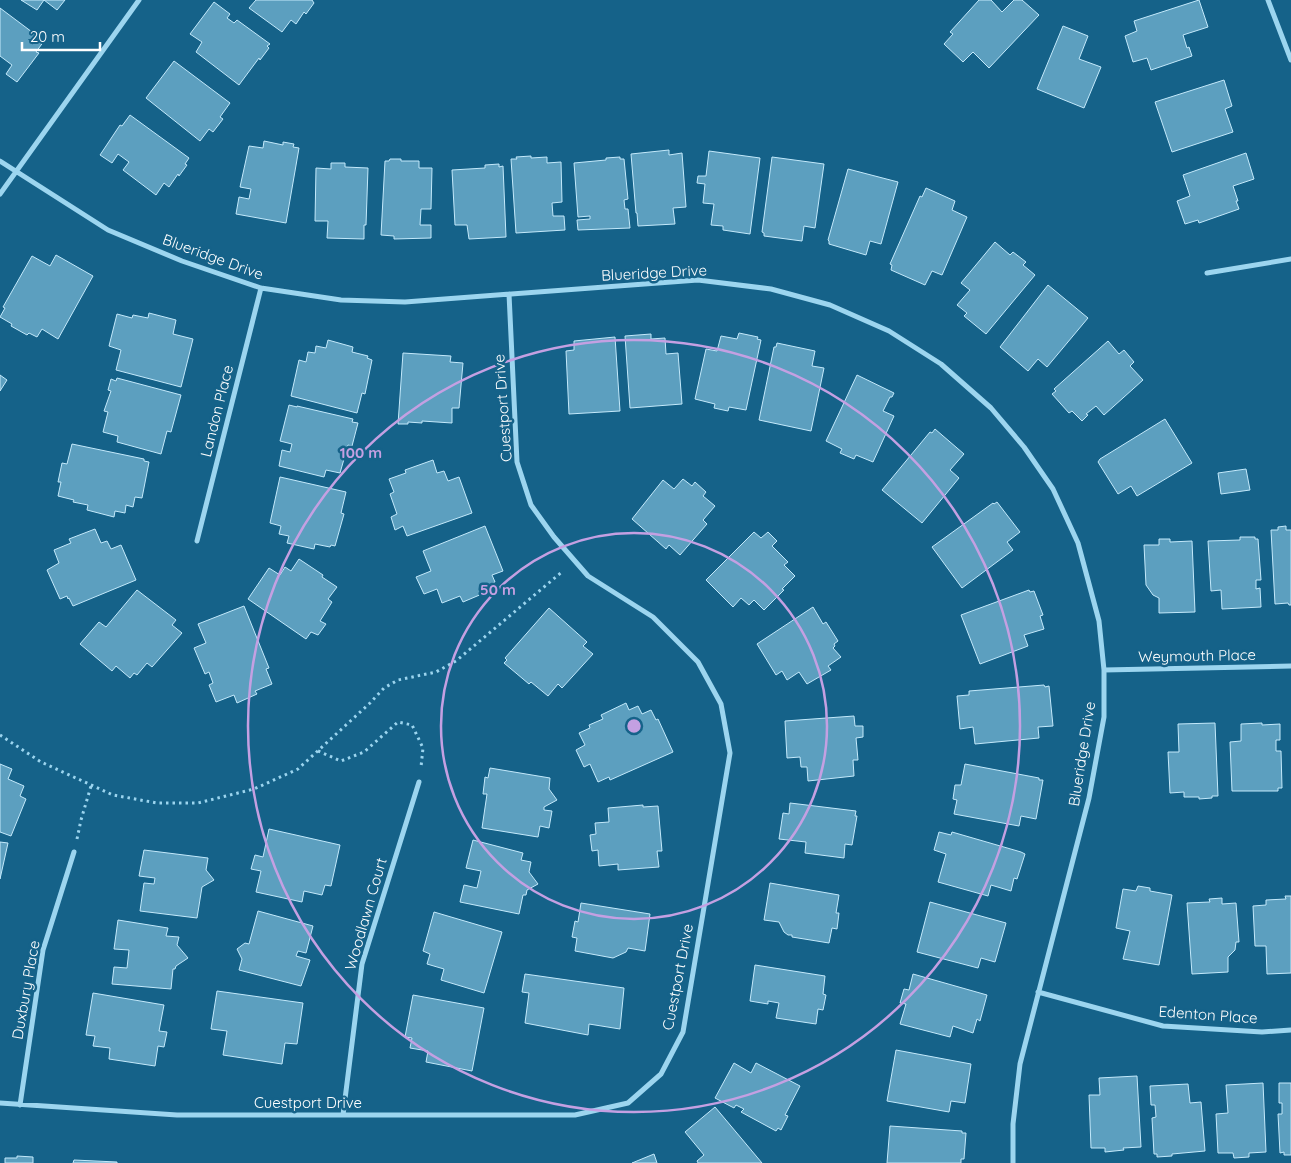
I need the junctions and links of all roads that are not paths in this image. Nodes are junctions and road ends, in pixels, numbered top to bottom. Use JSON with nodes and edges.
{"nodes":[{"id":1,"x":139,"y":0,"type":"edge"},
{"id":2,"x":1268,"y":0,"type":"edge"},
{"id":3,"x":1291,"y":60,"type":"edge"},
{"id":4,"x":0,"y":162,"type":"edge"},
{"id":5,"x":16,"y":173,"type":"junction"},
{"id":6,"x":0,"y":194,"type":"edge"},
{"id":7,"x":1291,"y":260,"type":"edge"},
{"id":8,"x":1208,"y":273,"type":"dead end"},
{"id":9,"x":260,"y":288,"type":"junction"},
{"id":10,"x":509,"y":294,"type":"junction"},
{"id":11,"x":197,"y":541,"type":"dead end"},
{"id":12,"x":1291,"y":666,"type":"edge"},
{"id":13,"x":1104,"y":670,"type":"junction"},
{"id":14,"x":419,"y":782,"type":"road end"},
{"id":15,"x":74,"y":852,"type":"road end"},
{"id":16,"x":1038,"y":992,"type":"junction"},
{"id":17,"x":1291,"y":1030,"type":"edge"},
{"id":18,"x":0,"y":1103,"type":"edge"},
{"id":19,"x":20,"y":1105,"type":"junction"},
{"id":20,"x":342,"y":1115,"type":"junction"},
{"id":21,"x":1013,"y":1163,"type":"edge"}],
"edges":[{"from":1,"to":5,"type":"street"},
{"from":2,"to":3,"type":"street"},
{"from":4,"to":5,"type":"street","name":"Blueridge Drive"},
{"from":5,"to":6,"type":"street"},
{"from":5,"to":9,"type":"street","name":"Blueridge Drive"},
{"from":7,"to":8,"type":"street"},
{"from":9,"to":10,"type":"street","name":"Blueridge Drive"},
{"from":9,"to":11,"type":"street","name":"Landon Place"},
{"from":10,"to":13,"type":"street","name":"Blueridge Drive"},
{"from":10,"to":20,"type":"street","name":"Cuestport Drive"},
{"from":12,"to":13,"type":"street","name":"Weymouth Place"},
{"from":13,"to":16,"type":"street","name":"Blueridge Drive"},
{"from":14,"to":20,"type":"street","name":"Woodlawn Court"},
{"from":15,"to":19,"type":"street","name":"Duxbury Place"},
{"from":16,"to":17,"type":"street","name":"Edenton Place"},
{"from":16,"to":21,"type":"street","name":"Blueridge Drive"},
{"from":18,"to":19,"type":"street","name":"Cuestport Drive"},
{"from":19,"to":20,"type":"street","name":"Cuestport Drive"}]}
